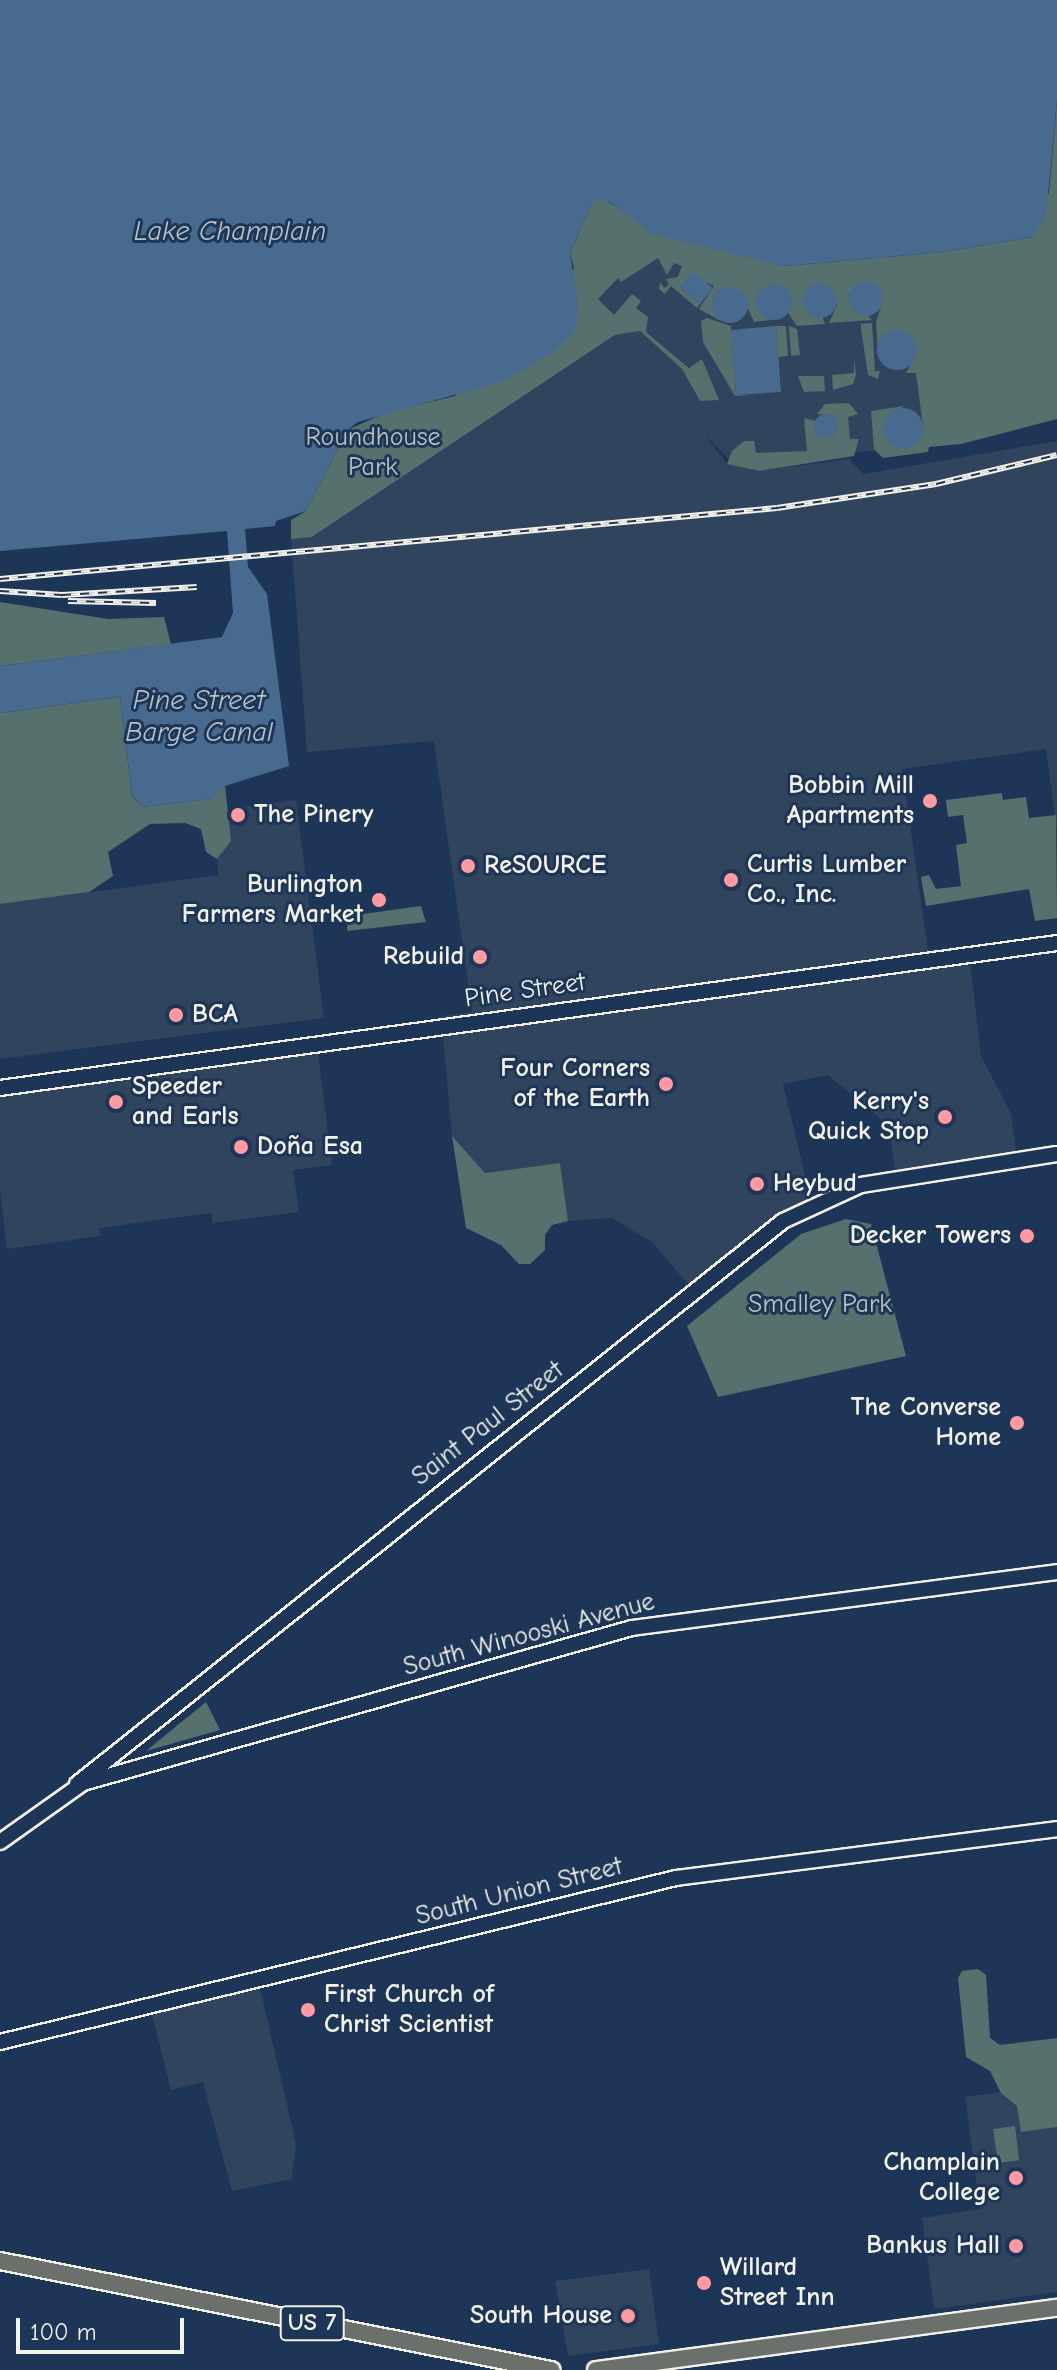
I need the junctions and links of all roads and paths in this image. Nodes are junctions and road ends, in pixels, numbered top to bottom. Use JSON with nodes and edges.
{"nodes":[{"id":1,"x":1057,"y":943,"type":"edge"},
{"id":2,"x":0,"y":1088,"type":"edge"},
{"id":3,"x":1057,"y":1154,"type":"edge"},
{"id":4,"x":1057,"y":1572,"type":"edge"},
{"id":5,"x":71,"y":1788,"type":"junction"},
{"id":6,"x":1057,"y":1829,"type":"edge"},
{"id":7,"x":0,"y":1842,"type":"edge"},
{"id":8,"x":0,"y":2042,"type":"edge"},
{"id":9,"x":0,"y":2261,"type":"edge"},
{"id":10,"x":1057,"y":2308,"type":"edge"},
{"id":11,"x":551,"y":2370,"type":"edge"},
{"id":12,"x":596,"y":2370,"type":"edge"}],
"edges":[{"from":1,"to":2,"type":"main road","name":"Pine Street"},
{"from":3,"to":5,"type":"main road","name":"Saint Paul Street"},
{"from":4,"to":5,"type":"main road","name":"South Winooski Avenue"},
{"from":5,"to":7,"type":"main road","name":"Saint Paul Street"},
{"from":6,"to":8,"type":"main road","name":"South Union Street"},
{"from":9,"to":11,"type":"main road","number":"US 7"},
{"from":10,"to":12,"type":"main road"}]}
